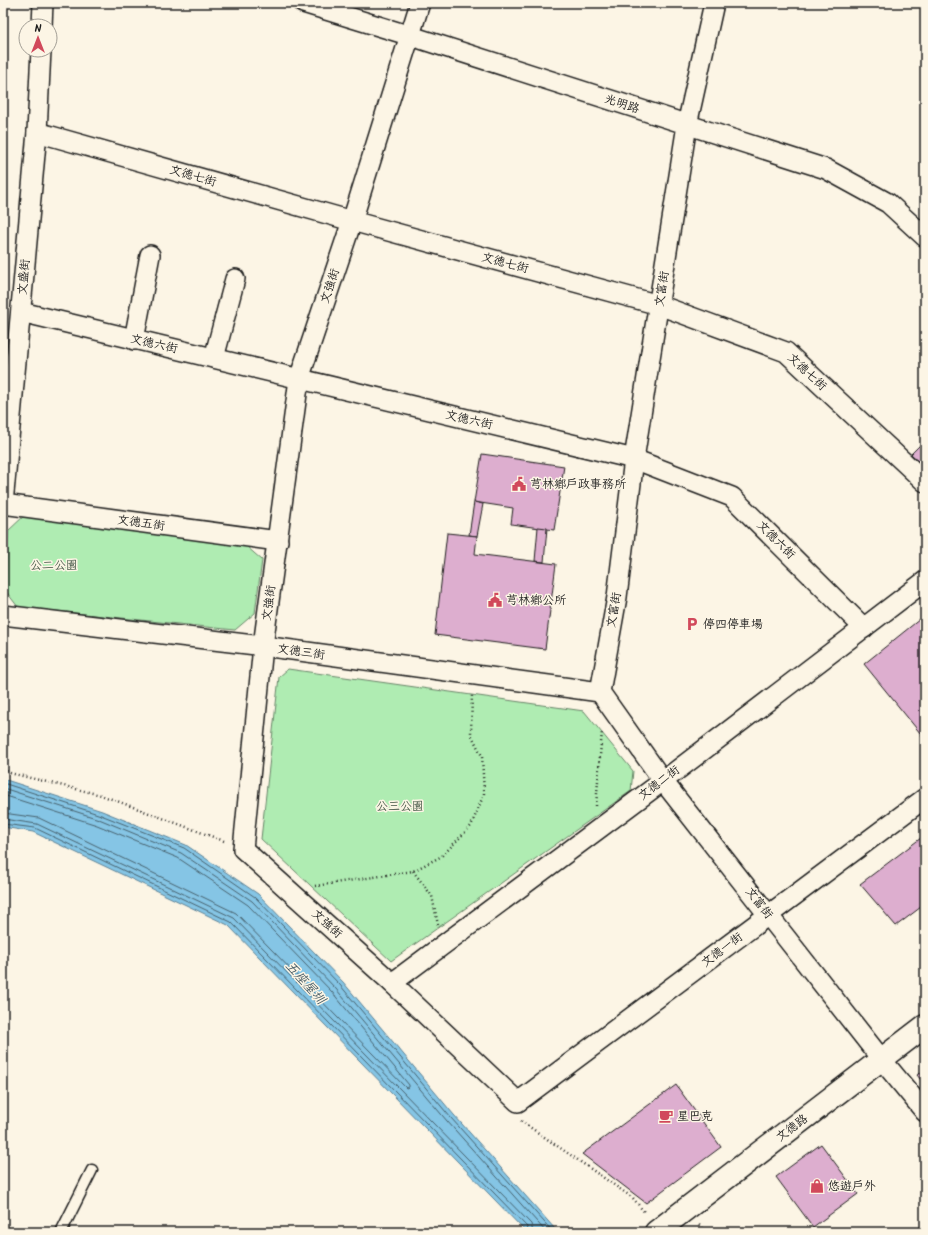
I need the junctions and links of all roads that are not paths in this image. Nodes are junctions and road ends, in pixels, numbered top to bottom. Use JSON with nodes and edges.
{"nodes":[{"id":1,"x":44,"y":3,"type":"edge"},
{"id":2,"x":303,"y":3,"type":"edge"},
{"id":3,"x":420,"y":3,"type":"edge"},
{"id":4,"x":714,"y":3,"type":"edge"},
{"id":5,"x":43,"y":18,"type":"edge"},
{"id":6,"x":411,"y":36,"type":"junction"},
{"id":7,"x":41,"y":58,"type":"edge"},
{"id":8,"x":687,"y":125,"type":"junction"},
{"id":9,"x":38,"y":132,"type":"junction"},
{"id":10,"x":352,"y":221,"type":"junction"},
{"id":11,"x":925,"y":237,"type":"edge"},
{"id":12,"x":150,"y":255,"type":"dead end"},
{"id":13,"x":235,"y":279,"type":"dead end"},
{"id":14,"x":659,"y":305,"type":"junction"},
{"id":15,"x":21,"y":312,"type":"junction"},
{"id":16,"x":134,"y":340,"type":"junction"},
{"id":17,"x":214,"y":358,"type":"junction"},
{"id":18,"x":299,"y":379,"type":"junction"},
{"id":19,"x":634,"y":459,"type":"junction"},
{"id":20,"x":925,"y":482,"type":"edge"},
{"id":21,"x":3,"y":504,"type":"edge"},
{"id":22,"x":278,"y":541,"type":"junction"},
{"id":23,"x":925,"y":581,"type":"edge"},
{"id":24,"x":3,"y":615,"type":"edge"},
{"id":25,"x":864,"y":628,"type":"junction"},
{"id":26,"x":263,"y":646,"type":"junction"},
{"id":27,"x":600,"y":692,"type":"junction"},
{"id":28,"x":663,"y":781,"type":"junction"},
{"id":29,"x":925,"y":798,"type":"edge"},
{"id":30,"x":769,"y":915,"type":"junction"},
{"id":31,"x":392,"y":983,"type":"junction"},
{"id":32,"x":925,"y":1026,"type":"edge"},
{"id":33,"x":882,"y":1060,"type":"junction"},
{"id":34,"x":518,"y":1102,"type":"joint"},
{"id":35,"x":925,"y":1112,"type":"edge"},
{"id":36,"x":92,"y":1170,"type":"dead end"},
{"id":37,"x":658,"y":1231,"type":"edge"},
{"id":38,"x":61,"y":1232,"type":"edge"}],
"edges":[{"from":1,"to":5,"type":"street"},
{"from":2,"to":6,"type":"street","name":"光明路"},
{"from":3,"to":6,"type":"street","name":"文強街"},
{"from":4,"to":8,"type":"street","name":"文富街"},
{"from":6,"to":8,"type":"street","name":"光明路"},
{"from":6,"to":10,"type":"street","name":"文強街"},
{"from":7,"to":9,"type":"street","name":"文盛街"},
{"from":8,"to":11,"type":"street","name":"光明路"},
{"from":8,"to":14,"type":"street","name":"文富街"},
{"from":9,"to":10,"type":"street","name":"文德七街"},
{"from":9,"to":15,"type":"street","name":"文盛街"},
{"from":10,"to":14,"type":"street","name":"文德七街"},
{"from":10,"to":18,"type":"street","name":"文強街"},
{"from":12,"to":16,"type":"street"},
{"from":13,"to":17,"type":"street"},
{"from":14,"to":19,"type":"street","name":"文富街"},
{"from":14,"to":20,"type":"street","name":"文德七街"},
{"from":15,"to":16,"type":"street","name":"文德六街"},
{"from":15,"to":21,"type":"street","name":"文盛街"},
{"from":16,"to":17,"type":"street","name":"文德六街"},
{"from":17,"to":18,"type":"street","name":"文德六街"},
{"from":18,"to":19,"type":"street","name":"文德六街"},
{"from":18,"to":22,"type":"street","name":"文強街"},
{"from":19,"to":25,"type":"street","name":"文德六街"},
{"from":19,"to":27,"type":"street","name":"文富街"},
{"from":21,"to":22,"type":"street","name":"文德五街"},
{"from":22,"to":26,"type":"street","name":"文強街"},
{"from":23,"to":25,"type":"street","name":"文德二街"},
{"from":24,"to":26,"type":"street","name":"文德三街"},
{"from":25,"to":28,"type":"street","name":"文德二街"},
{"from":26,"to":27,"type":"street","name":"文德三街"},
{"from":26,"to":31,"type":"street","name":"文強街"},
{"from":27,"to":28,"type":"street","name":"文富街"},
{"from":28,"to":30,"type":"street","name":"文富街"},
{"from":28,"to":31,"type":"street","name":"文德二街"},
{"from":29,"to":30,"type":"street","name":"文德一街"},
{"from":30,"to":33,"type":"street","name":"文富街"},
{"from":30,"to":34,"type":"street","name":"文德一街"},
{"from":31,"to":34,"type":"street","name":"文強街"},
{"from":32,"to":33,"type":"main road","name":"文德路"},
{"from":33,"to":35,"type":"street","name":"文富街"},
{"from":33,"to":37,"type":"main road","name":"文德路"},
{"from":36,"to":38,"type":"lane"}]}
